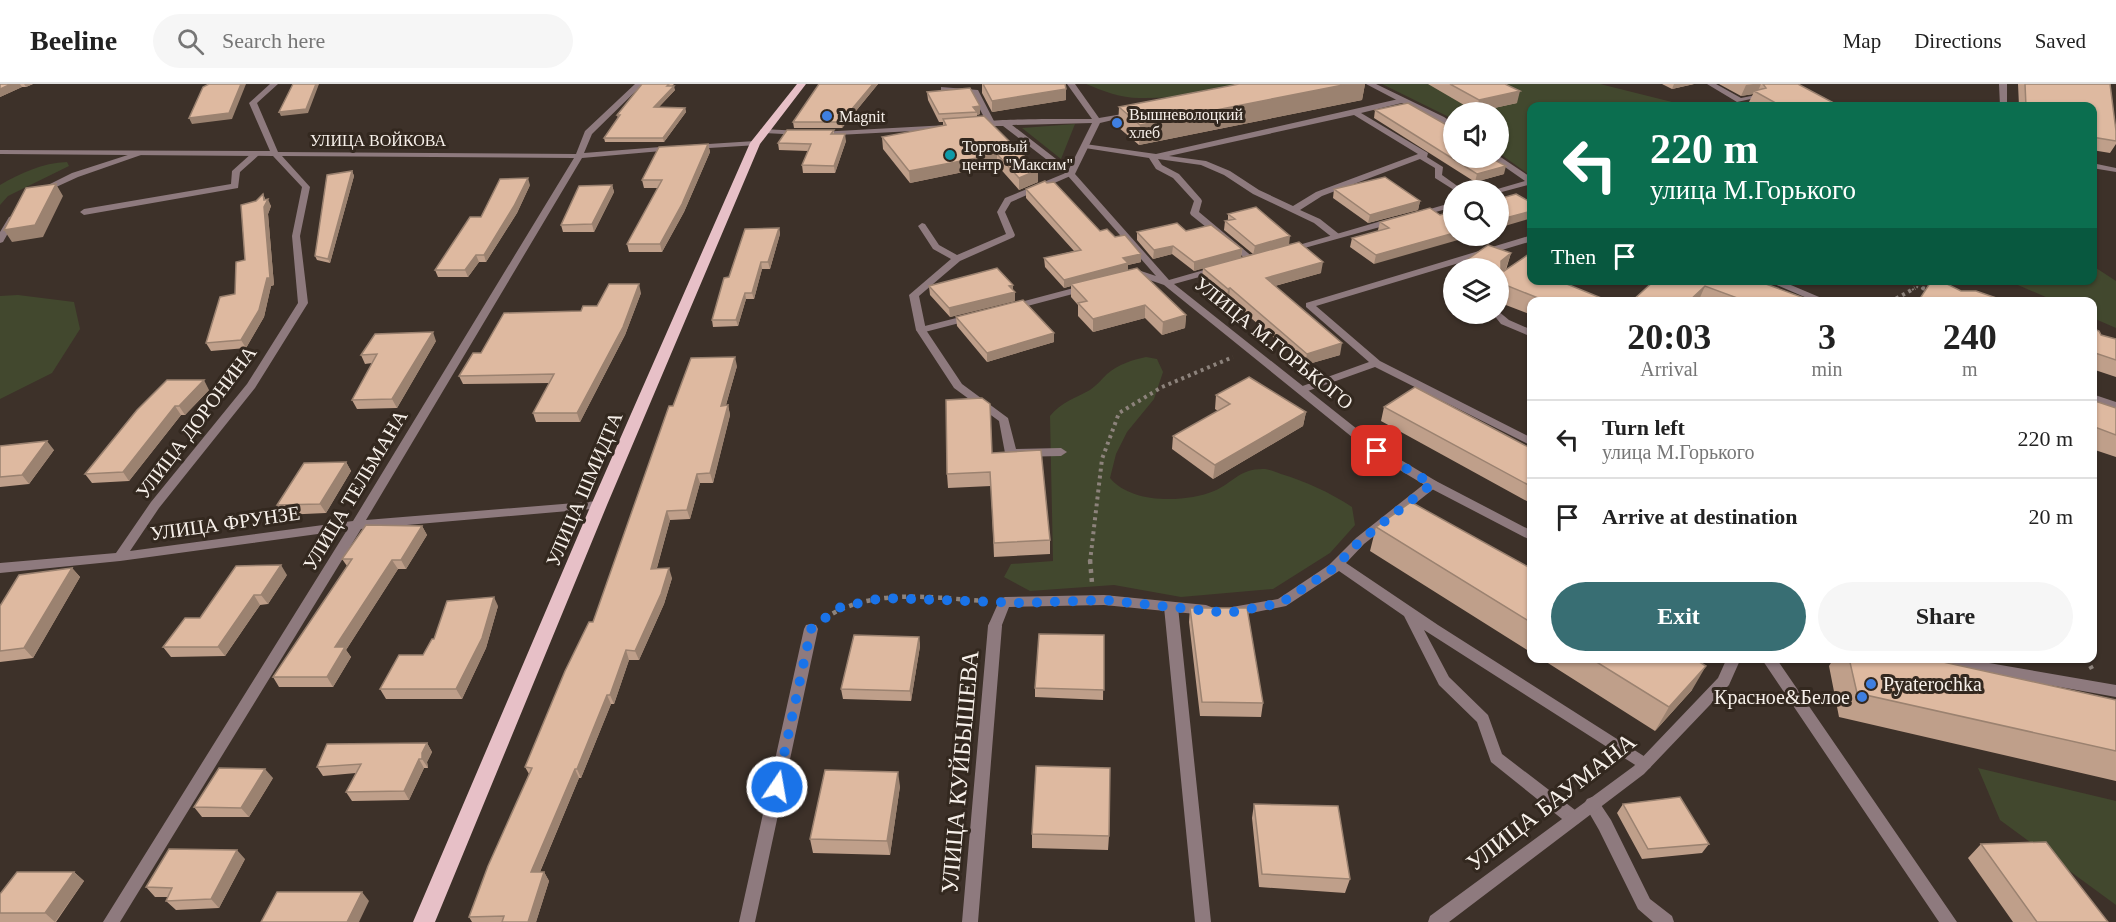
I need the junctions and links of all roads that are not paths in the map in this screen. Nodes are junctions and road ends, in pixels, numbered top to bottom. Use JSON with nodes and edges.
{"nodes":[{"id":1,"x":274,"y":84,"type":"edge"},
{"id":2,"x":639,"y":84,"type":"edge"},
{"id":3,"x":802,"y":84,"type":"edge"},
{"id":4,"x":1071,"y":84,"type":"edge"},
{"id":5,"x":1370,"y":84,"type":"edge"},
{"id":6,"x":1711,"y":84,"type":"edge"},
{"id":7,"x":2003,"y":84,"type":"edge"},
{"id":8,"x":944,"y":89,"type":"edge"},
{"id":9,"x":1756,"y":97,"type":"edge"},
{"id":10,"x":1403,"y":100,"type":"junction"},
{"id":11,"x":2004,"y":102,"type":"edge"},
{"id":12,"x":1142,"y":112,"type":"edge"},
{"id":13,"x":1355,"y":112,"type":"junction"},
{"id":14,"x":1003,"y":122,"type":"junction"},
{"id":15,"x":1097,"y":122,"type":"junction"},
{"id":16,"x":1443,"y":122,"type":"edge"},
{"id":17,"x":991,"y":123,"type":"junction"},
{"id":18,"x":968,"y":125,"type":"edge"},
{"id":19,"x":957,"y":126,"type":"edge"},
{"id":20,"x":759,"y":137,"type":"junction"},
{"id":21,"x":1085,"y":146,"type":"junction"},
{"id":22,"x":0,"y":152,"type":"edge"},
{"id":23,"x":137,"y":155,"type":"junction"},
{"id":24,"x":255,"y":155,"type":"junction"},
{"id":25,"x":276,"y":155,"type":"junction"},
{"id":26,"x":579,"y":156,"type":"junction"},
{"id":27,"x":1420,"y":156,"type":"junction"},
{"id":28,"x":1153,"y":157,"type":"junction"},
{"id":29,"x":2097,"y":166,"type":"edge"},
{"id":30,"x":1509,"y":167,"type":"edge"},
{"id":31,"x":2116,"y":170,"type":"edge"},
{"id":32,"x":1071,"y":174,"type":"junction"},
{"id":33,"x":1527,"y":179,"type":"edge"},
{"id":34,"x":1444,"y":180,"type":"edge"},
{"id":35,"x":1527,"y":183,"type":"edge"},
{"id":36,"x":1509,"y":188,"type":"edge"},
{"id":37,"x":34,"y":193,"type":"edge"},
{"id":38,"x":19,"y":206,"type":"edge"},
{"id":39,"x":1443,"y":207,"type":"edge"},
{"id":40,"x":1295,"y":209,"type":"junction"},
{"id":41,"x":84,"y":212,"type":"dead end"},
{"id":42,"x":1411,"y":215,"type":"edge"},
{"id":43,"x":1400,"y":218,"type":"edge"},
{"id":44,"x":922,"y":226,"type":"dead end"},
{"id":45,"x":1336,"y":236,"type":"junction"},
{"id":46,"x":1527,"y":239,"type":"edge"},
{"id":47,"x":0,"y":240,"type":"edge"},
{"id":48,"x":1283,"y":251,"type":"edge"},
{"id":49,"x":1262,"y":257,"type":"edge"},
{"id":50,"x":957,"y":259,"type":"junction"},
{"id":51,"x":1251,"y":260,"type":"junction"},
{"id":52,"x":1240,"y":262,"type":"edge"},
{"id":53,"x":1230,"y":265,"type":"edge"},
{"id":54,"x":1118,"y":280,"type":"edge"},
{"id":55,"x":1167,"y":282,"type":"junction"},
{"id":56,"x":1782,"y":285,"type":"edge"},
{"id":57,"x":1095,"y":286,"type":"edge"},
{"id":58,"x":1813,"y":297,"type":"edge"},
{"id":59,"x":1002,"y":309,"type":"edge"},
{"id":60,"x":979,"y":315,"type":"edge"},
{"id":61,"x":1509,"y":324,"type":"edge"},
{"id":62,"x":921,"y":330,"type":"junction"},
{"id":63,"x":1527,"y":332,"type":"edge"},
{"id":64,"x":1376,"y":363,"type":"junction"},
{"id":65,"x":1301,"y":390,"type":"junction"},
{"id":66,"x":2097,"y":400,"type":"edge"},
{"id":67,"x":2116,"y":406,"type":"edge"},
{"id":68,"x":1527,"y":440,"type":"edge"},
{"id":69,"x":1061,"y":452,"type":"dead end"},
{"id":70,"x":1432,"y":484,"type":"junction"},
{"id":71,"x":599,"y":505,"type":"junction"},
{"id":72,"x":357,"y":525,"type":"junction"},
{"id":73,"x":1527,"y":534,"type":"edge"},
{"id":74,"x":120,"y":557,"type":"junction"},
{"id":75,"x":1338,"y":564,"type":"junction"},
{"id":76,"x":0,"y":568,"type":"edge"},
{"id":77,"x":1171,"y":607,"type":"junction"},
{"id":78,"x":1409,"y":612,"type":"junction"},
{"id":79,"x":811,"y":629,"type":"road end"},
{"id":80,"x":1732,"y":663,"type":"edge"},
{"id":81,"x":1771,"y":663,"type":"edge"},
{"id":82,"x":1957,"y":663,"type":"edge"},
{"id":83,"x":2116,"y":690,"type":"edge"},
{"id":84,"x":1645,"y":764,"type":"junction"},
{"id":85,"x":1592,"y":804,"type":"junction"},
{"id":86,"x":1573,"y":818,"type":"junction"},
{"id":87,"x":111,"y":922,"type":"edge"},
{"id":88,"x":424,"y":922,"type":"edge"},
{"id":89,"x":747,"y":922,"type":"edge"},
{"id":90,"x":970,"y":922,"type":"edge"},
{"id":91,"x":1203,"y":922,"type":"edge"},
{"id":92,"x":1436,"y":922,"type":"edge"},
{"id":93,"x":1666,"y":922,"type":"edge"},
{"id":94,"x":1949,"y":922,"type":"edge"}],
"edges":[{"from":1,"to":25,"type":"street","name":"УЛИЦА ДОРОНИНА"},
{"from":2,"to":26,"type":"street","name":"УЛИЦА ТЕЛЬМАНА"},
{"from":3,"to":20,"type":"main road","name":"УЛИЦА ШМИДТА"},
{"from":4,"to":15,"type":"street"},
{"from":5,"to":10,"type":"street"},
{"from":6,"to":9,"type":"street"},
{"from":7,"to":11,"type":"street"},
{"from":8,"to":17,"type":"street"},
{"from":10,"to":13,"type":"street"},
{"from":10,"to":16,"type":"street"},
{"from":12,"to":15,"type":"street"},
{"from":13,"to":27,"type":"street"},
{"from":13,"to":28,"type":"street"},
{"from":14,"to":15,"type":"street"},
{"from":14,"to":17,"type":"street"},
{"from":14,"to":32,"type":"street","name":"УЛИЦА М.ГОРЬКОГО"},
{"from":15,"to":21,"type":"street"},
{"from":17,"to":18,"type":"street"},
{"from":19,"to":20,"type":"street","name":"УЛИЦА ВОЙКОВА"},
{"from":20,"to":26,"type":"street","name":"УЛИЦА ВОЙКОВА"},
{"from":20,"to":71,"type":"main road","name":"УЛИЦА ШМИДТА"},
{"from":21,"to":28,"type":"street"},
{"from":21,"to":32,"type":"street"},
{"from":22,"to":23,"type":"street","name":"УЛИЦА ВОЙКОВА"},
{"from":23,"to":24,"type":"street","name":"УЛИЦА ВОЙКОВА"},
{"from":23,"to":37,"type":"street"},
{"from":24,"to":25,"type":"street","name":"УЛИЦА ВОЙКОВА"},
{"from":24,"to":41,"type":"street"},
{"from":25,"to":26,"type":"street","name":"УЛИЦА ВОЙКОВА"},
{"from":25,"to":74,"type":"street","name":"УЛИЦА ДОРОНИНА"},
{"from":26,"to":72,"type":"street","name":"УЛИЦА ТЕЛЬМАНА"},
{"from":27,"to":34,"type":"street"},
{"from":27,"to":40,"type":"street"},
{"from":28,"to":40,"type":"street"},
{"from":28,"to":51,"type":"street"},
{"from":29,"to":31,"type":"street"},
{"from":30,"to":33,"type":"street"},
{"from":32,"to":50,"type":"street"},
{"from":32,"to":55,"type":"street","name":"УЛИЦА М.ГОРЬКОГО"},
{"from":35,"to":36,"type":"street"},
{"from":38,"to":47,"type":"street"},
{"from":39,"to":42,"type":"street"},
{"from":40,"to":45,"type":"street"},
{"from":43,"to":45,"type":"street"},
{"from":44,"to":50,"type":"street"},
{"from":45,"to":48,"type":"street"},
{"from":46,"to":64,"type":"street"},
{"from":49,"to":51,"type":"street"},
{"from":50,"to":62,"type":"street"},
{"from":51,"to":52,"type":"street"},
{"from":53,"to":55,"type":"street"},
{"from":54,"to":55,"type":"street"},
{"from":55,"to":65,"type":"street","name":"УЛИЦА М.ГОРЬКОГО"},
{"from":56,"to":58,"type":"street"},
{"from":57,"to":59,"type":"street"},
{"from":60,"to":62,"type":"street"},
{"from":61,"to":63,"type":"street"},
{"from":62,"to":69,"type":"street"},
{"from":64,"to":65,"type":"street"},
{"from":64,"to":68,"type":"street"},
{"from":65,"to":70,"type":"street","name":"УЛИЦА М.ГОРЬКОГО"},
{"from":66,"to":67,"type":"street"},
{"from":70,"to":73,"type":"street","name":"УЛИЦА М.ГОРЬКОГО"},
{"from":70,"to":75,"type":"street"},
{"from":71,"to":72,"type":"street","name":"УЛИЦА ФРУНЗЕ"},
{"from":71,"to":88,"type":"main road","name":"УЛИЦА ШМИДТА"},
{"from":72,"to":74,"type":"street","name":"УЛИЦА ФРУНЗЕ"},
{"from":72,"to":87,"type":"street","name":"УЛИЦА ТЕЛЬМАНА"},
{"from":74,"to":76,"type":"street","name":"УЛИЦА ФРУНЗЕ"},
{"from":75,"to":77,"type":"street"},
{"from":75,"to":78,"type":"street"},
{"from":77,"to":90,"type":"street","name":"УЛИЦА КУЙБЫШЕВА"},
{"from":77,"to":91,"type":"street"},
{"from":78,"to":84,"type":"street"},
{"from":78,"to":86,"type":"street"},
{"from":79,"to":89,"type":"street"},
{"from":80,"to":84,"type":"street","name":"УЛИЦА БАУМАНА"},
{"from":81,"to":94,"type":"street"},
{"from":82,"to":83,"type":"street"},
{"from":84,"to":85,"type":"street","name":"УЛИЦА БАУМАНА"},
{"from":85,"to":86,"type":"street","name":"УЛИЦА БАУМАНА"},
{"from":85,"to":93,"type":"street"},
{"from":86,"to":92,"type":"street","name":"УЛИЦА БАУМАНА"}]}
